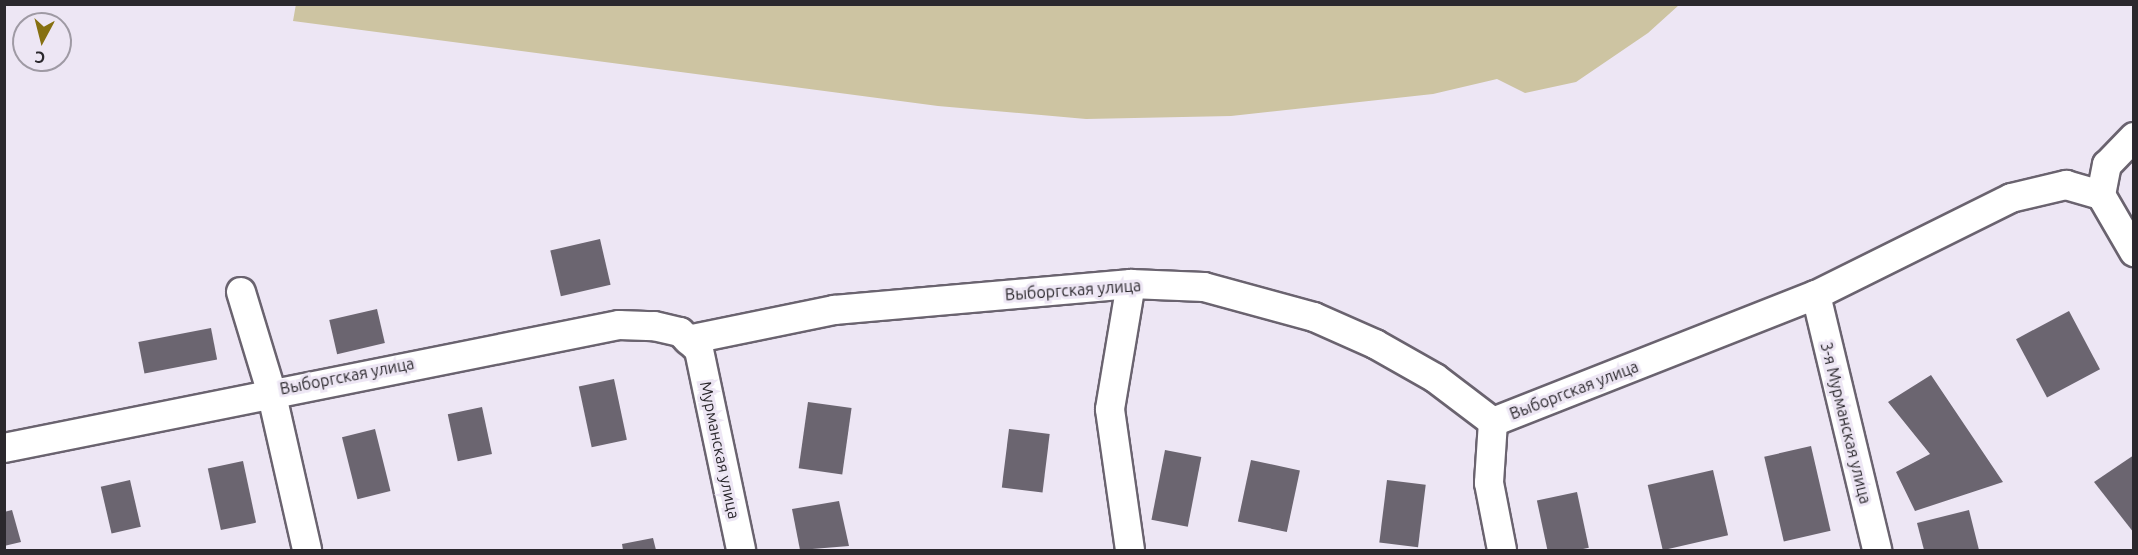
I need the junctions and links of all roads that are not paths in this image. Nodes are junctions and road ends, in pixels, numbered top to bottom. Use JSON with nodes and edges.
{"nodes":[{"id":1,"x":2133,"y":136,"type":"edge"},
{"id":2,"x":2101,"y":195,"type":"junction"},
{"id":3,"x":2133,"y":252,"type":"edge"},
{"id":4,"x":1131,"y":284,"type":"junction"},
{"id":5,"x":241,"y":292,"type":"dead end"},
{"id":6,"x":1816,"y":295,"type":"junction"},
{"id":7,"x":694,"y":345,"type":"junction"},
{"id":8,"x":271,"y":391,"type":"junction"},
{"id":9,"x":1492,"y":422,"type":"junction"},
{"id":10,"x":4,"y":448,"type":"edge"},
{"id":11,"x":307,"y":550,"type":"edge"},
{"id":12,"x":741,"y":550,"type":"edge"},
{"id":13,"x":1130,"y":550,"type":"edge"},
{"id":14,"x":1502,"y":550,"type":"edge"},
{"id":15,"x":1877,"y":550,"type":"edge"}],
"edges":[{"from":1,"to":2,"type":"street"},
{"from":2,"to":3,"type":"street"},
{"from":2,"to":6,"type":"street","name":"Выборгская улица"},
{"from":4,"to":7,"type":"street","name":"Выборгская улица"},
{"from":4,"to":9,"type":"street","name":"Выборгская улица"},
{"from":4,"to":13,"type":"street"},
{"from":5,"to":8,"type":"street"},
{"from":6,"to":9,"type":"street","name":"Выборгская улица"},
{"from":6,"to":15,"type":"street","name":"3-я Мурманская улица"},
{"from":7,"to":8,"type":"street","name":"Выборгская улица"},
{"from":7,"to":12,"type":"street","name":"Мурманская улица"},
{"from":8,"to":10,"type":"street","name":"Выборгская улица"},
{"from":8,"to":11,"type":"street"},
{"from":9,"to":14,"type":"street"}]}
